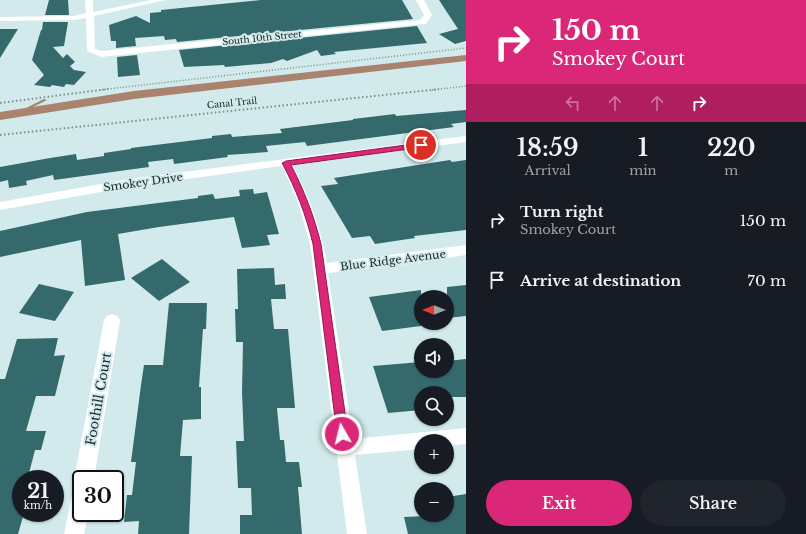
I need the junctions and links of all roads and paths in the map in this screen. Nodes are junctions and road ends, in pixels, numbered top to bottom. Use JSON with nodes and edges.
{"nodes":[{"id":1,"x":89,"y":0,"type":"edge"},
{"id":2,"x":162,"y":0,"type":"edge"},
{"id":3,"x":420,"y":0,"type":"edge"},
{"id":4,"x":90,"y":14,"type":"junction"},
{"id":5,"x":0,"y":19,"type":"edge"},
{"id":6,"x":466,"y":48,"type":"edge"},
{"id":7,"x":466,"y":86,"type":"edge"},
{"id":8,"x":0,"y":103,"type":"edge"},
{"id":9,"x":0,"y":135,"type":"edge"},
{"id":10,"x":466,"y":139,"type":"edge"},
{"id":11,"x":286,"y":163,"type":"junction"},
{"id":12,"x":0,"y":206,"type":"edge"},
{"id":13,"x":466,"y":250,"type":"edge"},
{"id":14,"x":321,"y":269,"type":"junction"},
{"id":15,"x":112,"y":320,"type":"dead end"},
{"id":16,"x":466,"y":436,"type":"edge"},
{"id":17,"x":345,"y":448,"type":"junction"},
{"id":18,"x":86,"y":470,"type":"edge"},
{"id":19,"x":76,"y":522,"type":"edge"},
{"id":20,"x":74,"y":534,"type":"edge"},
{"id":21,"x":357,"y":534,"type":"edge"}],
"edges":[{"from":1,"to":4,"type":"street"},
{"from":2,"to":4,"type":"street"},
{"from":3,"to":4,"type":"street","name":"South 10th Street"},
{"from":4,"to":5,"type":"street"},
{"from":6,"to":8,"type":"path"},
{"from":7,"to":9,"type":"path","name":"Canal Trail"},
{"from":10,"to":11,"type":"street","name":"Smokey Drive"},
{"from":11,"to":12,"type":"street","name":"Smokey Drive"},
{"from":11,"to":14,"type":"street"},
{"from":13,"to":14,"type":"street","name":"Blue Ridge Avenue"},
{"from":14,"to":17,"type":"street"},
{"from":15,"to":18,"type":"street","name":"Foothill Court"},
{"from":16,"to":17,"type":"street"},
{"from":17,"to":21,"type":"street"},
{"from":19,"to":20,"type":"street"}]}
